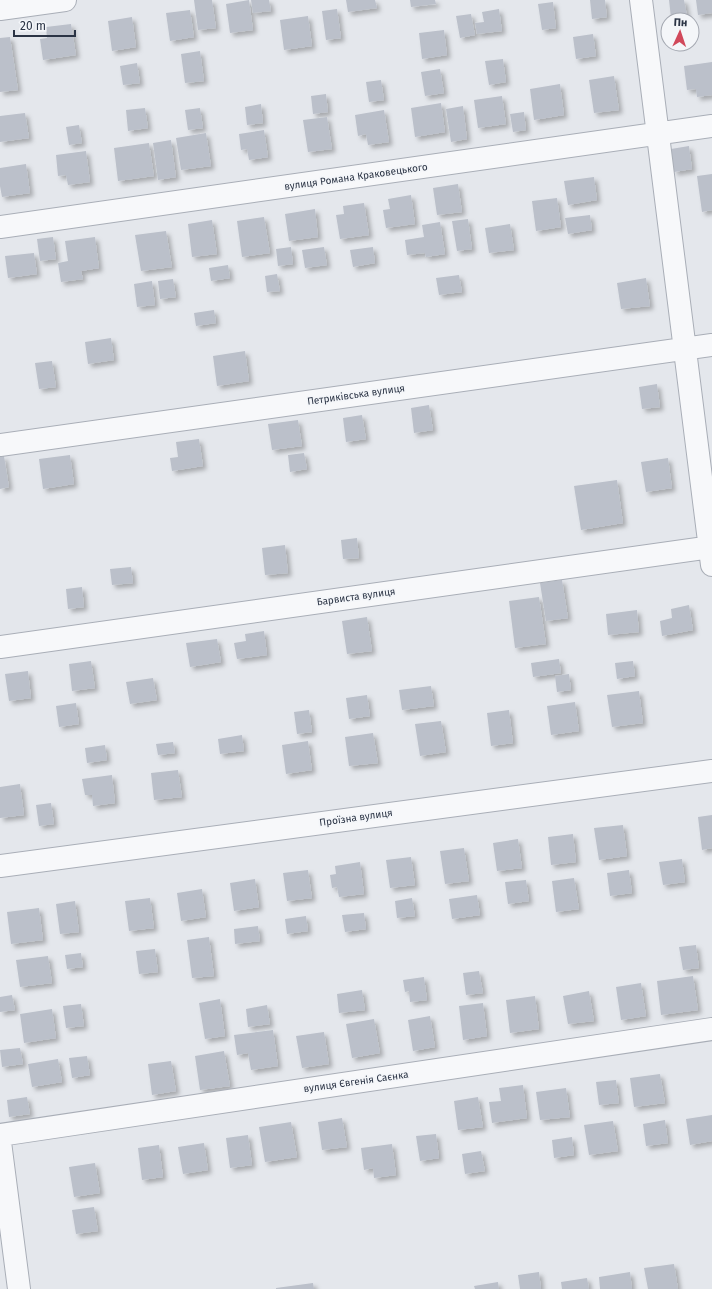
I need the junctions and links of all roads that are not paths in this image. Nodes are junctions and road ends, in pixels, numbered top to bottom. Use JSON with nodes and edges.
{"nodes":[{"id":1,"x":66,"y":0,"type":"edge"},
{"id":2,"x":641,"y":0,"type":"edge"},
{"id":3,"x":0,"y":9,"type":"edge"},
{"id":4,"x":712,"y":126,"type":"edge"},
{"id":5,"x":657,"y":134,"type":"junction"},
{"id":6,"x":0,"y":227,"type":"edge"},
{"id":7,"x":712,"y":345,"type":"edge"},
{"id":8,"x":684,"y":348,"type":"junction"},
{"id":9,"x":0,"y":445,"type":"edge"},
{"id":10,"x":711,"y":553,"type":"edge"},
{"id":11,"x":0,"y":647,"type":"edge"},
{"id":12,"x":712,"y":771,"type":"edge"},
{"id":13,"x":0,"y":866,"type":"edge"},
{"id":14,"x":712,"y":1029,"type":"edge"},
{"id":15,"x":0,"y":1135,"type":"edge"},
{"id":16,"x":0,"y":1142,"type":"edge"},
{"id":17,"x":19,"y":1289,"type":"edge"}],
"edges":[{"from":1,"to":3,"type":"street"},
{"from":2,"to":5,"type":"street"},
{"from":4,"to":5,"type":"street","name":"вулиця Романа Краковецького"},
{"from":5,"to":6,"type":"street","name":"вулиця Романа Краковецького"},
{"from":5,"to":8,"type":"street"},
{"from":7,"to":8,"type":"street","name":"Петриківська вулиця"},
{"from":8,"to":9,"type":"street","name":"Петриківська вулиця"},
{"from":8,"to":10,"type":"street"},
{"from":10,"to":11,"type":"street","name":"Барвиста вулиця"},
{"from":12,"to":13,"type":"street","name":"Проїзна вулиця"},
{"from":14,"to":15,"type":"street","name":"вулиця Євгенія Саєнка"},
{"from":16,"to":17,"type":"street"}]}
